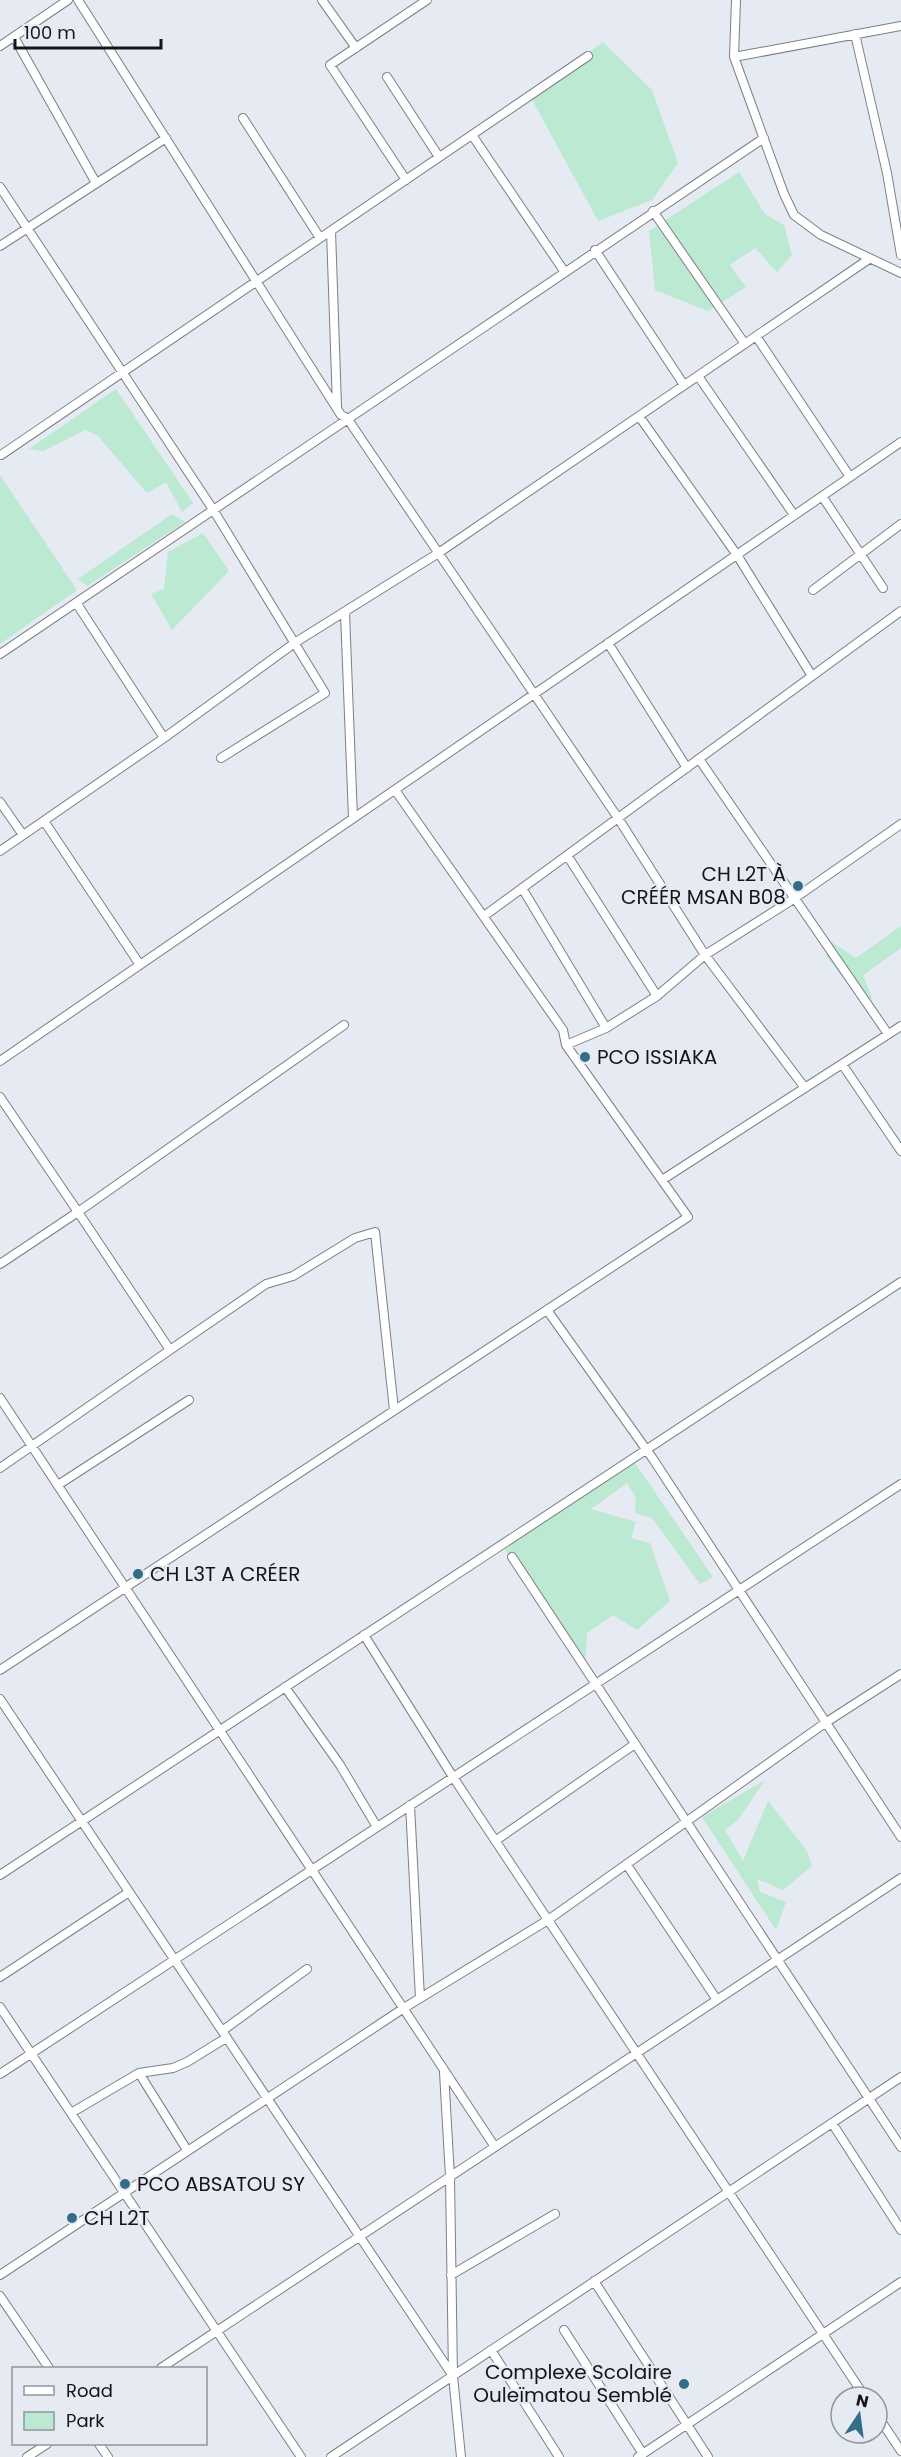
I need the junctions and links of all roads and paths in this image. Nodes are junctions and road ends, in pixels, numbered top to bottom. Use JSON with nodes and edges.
{"nodes":[{"id":1,"x":68,"y":0,"type":"edge"},
{"id":2,"x":78,"y":0,"type":"edge"},
{"id":3,"x":322,"y":0,"type":"edge"},
{"id":4,"x":427,"y":0,"type":"edge"},
{"id":5,"x":736,"y":0,"type":"edge"},
{"id":6,"x":901,"y":26,"type":"edge"},
{"id":7,"x":855,"y":34,"type":"junction"},
{"id":8,"x":14,"y":37,"type":"junction"},
{"id":9,"x":0,"y":46,"type":"edge"},
{"id":10,"x":356,"y":48,"type":"junction"},
{"id":11,"x":588,"y":56,"type":"dead end"},
{"id":12,"x":734,"y":57,"type":"junction"},
{"id":13,"x":387,"y":77,"type":"dead end"},
{"id":14,"x":243,"y":118,"type":"dead end"},
{"id":15,"x":472,"y":135,"type":"junction"},
{"id":16,"x":166,"y":138,"type":"junction"},
{"id":17,"x":764,"y":138,"type":"junction"},
{"id":18,"x":439,"y":157,"type":"junction"},
{"id":19,"x":406,"y":180,"type":"junction"},
{"id":20,"x":96,"y":183,"type":"junction"},
{"id":21,"x":0,"y":187,"type":"edge"},
{"id":22,"x":653,"y":211,"type":"junction"},
{"id":23,"x":26,"y":229,"type":"junction"},
{"id":24,"x":331,"y":231,"type":"junction"},
{"id":25,"x":320,"y":238,"type":"junction"},
{"id":26,"x":0,"y":246,"type":"edge"},
{"id":27,"x":594,"y":250,"type":"junction"},
{"id":28,"x":901,"y":255,"type":"edge"},
{"id":29,"x":869,"y":259,"type":"junction"},
{"id":30,"x":564,"y":271,"type":"junction"},
{"id":31,"x":901,"y":273,"type":"edge"},
{"id":32,"x":257,"y":281,"type":"junction"},
{"id":33,"x":756,"y":336,"type":"junction"},
{"id":34,"x":745,"y":344,"type":"junction"},
{"id":35,"x":121,"y":373,"type":"junction"},
{"id":36,"x":698,"y":376,"type":"junction"},
{"id":37,"x":684,"y":385,"type":"junction"},
{"id":38,"x":337,"y":408,"type":"junction"},
{"id":39,"x":639,"y":416,"type":"junction"},
{"id":40,"x":347,"y":418,"type":"junction"},
{"id":41,"x":901,"y":442,"type":"edge"},
{"id":42,"x":0,"y":455,"type":"edge"},
{"id":43,"x":850,"y":477,"type":"junction"},
{"id":44,"x":822,"y":496,"type":"junction"},
{"id":45,"x":214,"y":511,"type":"junction"},
{"id":46,"x":794,"y":515,"type":"junction"},
{"id":47,"x":901,"y":524,"type":"edge"},
{"id":48,"x":437,"y":554,"type":"junction"},
{"id":49,"x":860,"y":554,"type":"junction"},
{"id":50,"x":737,"y":555,"type":"junction"},
{"id":51,"x":883,"y":588,"type":"dead end"},
{"id":52,"x":813,"y":590,"type":"dead end"},
{"id":53,"x":77,"y":604,"type":"junction"},
{"id":54,"x":901,"y":611,"type":"edge"},
{"id":55,"x":345,"y":613,"type":"junction"},
{"id":56,"x":296,"y":642,"type":"junction"},
{"id":57,"x":608,"y":643,"type":"junction"},
{"id":58,"x":0,"y":654,"type":"edge"},
{"id":59,"x":812,"y":676,"type":"junction"},
{"id":60,"x":534,"y":694,"type":"junction"},
{"id":61,"x":164,"y":738,"type":"junction"},
{"id":62,"x":221,"y":758,"type":"dead end"},
{"id":63,"x":699,"y":759,"type":"junction"},
{"id":64,"x":687,"y":768,"type":"junction"},
{"id":65,"x":395,"y":790,"type":"junction"},
{"id":66,"x":0,"y":802,"type":"edge"},
{"id":67,"x":353,"y":818,"type":"junction"},
{"id":68,"x":618,"y":818,"type":"junction"},
{"id":69,"x":44,"y":821,"type":"junction"},
{"id":70,"x":901,"y":824,"type":"edge"},
{"id":71,"x":23,"y":835,"type":"junction"},
{"id":72,"x":0,"y":851,"type":"edge"},
{"id":73,"x":567,"y":855,"type":"junction"},
{"id":74,"x":522,"y":888,"type":"junction"},
{"id":75,"x":795,"y":898,"type":"junction"},
{"id":76,"x":484,"y":916,"type":"junction"},
{"id":77,"x":705,"y":955,"type":"junction"},
{"id":78,"x":140,"y":965,"type":"junction"},
{"id":79,"x":657,"y":996,"type":"junction"},
{"id":80,"x":344,"y":1025,"type":"dead end"},
{"id":81,"x":901,"y":1026,"type":"edge"},
{"id":82,"x":606,"y":1028,"type":"junction"},
{"id":83,"x":888,"y":1034,"type":"junction"},
{"id":84,"x":566,"y":1045,"type":"junction"},
{"id":85,"x":0,"y":1061,"type":"edge"},
{"id":86,"x":842,"y":1064,"type":"junction"},
{"id":87,"x":805,"y":1088,"type":"junction"},
{"id":88,"x":0,"y":1096,"type":"edge"},
{"id":89,"x":901,"y":1150,"type":"edge"},
{"id":90,"x":662,"y":1180,"type":"junction"},
{"id":91,"x":78,"y":1212,"type":"junction"},
{"id":92,"x":0,"y":1264,"type":"edge"},
{"id":93,"x":901,"y":1282,"type":"edge"},
{"id":94,"x":547,"y":1310,"type":"junction"},
{"id":95,"x":170,"y":1350,"type":"junction"},
{"id":96,"x":0,"y":1398,"type":"edge"},
{"id":97,"x":189,"y":1400,"type":"dead end"},
{"id":98,"x":394,"y":1410,"type":"junction"},
{"id":99,"x":32,"y":1446,"type":"junction"},
{"id":100,"x":646,"y":1449,"type":"junction"},
{"id":101,"x":0,"y":1468,"type":"edge"},
{"id":102,"x":901,"y":1484,"type":"edge"},
{"id":103,"x":58,"y":1485,"type":"junction"},
{"id":104,"x":512,"y":1557,"type":"dead end"},
{"id":105,"x":125,"y":1587,"type":"junction"},
{"id":106,"x":738,"y":1591,"type":"junction"},
{"id":107,"x":363,"y":1635,"type":"junction"},
{"id":108,"x":0,"y":1670,"type":"edge"},
{"id":109,"x":901,"y":1674,"type":"edge"},
{"id":110,"x":596,"y":1684,"type":"junction"},
{"id":111,"x":285,"y":1687,"type":"junction"},
{"id":112,"x":0,"y":1699,"type":"edge"},
{"id":113,"x":825,"y":1723,"type":"junction"},
{"id":114,"x":220,"y":1730,"type":"junction"},
{"id":115,"x":635,"y":1744,"type":"junction"},
{"id":116,"x":453,"y":1777,"type":"junction"},
{"id":117,"x":410,"y":1805,"type":"junction"},
{"id":118,"x":82,"y":1821,"type":"junction"},
{"id":119,"x":687,"y":1822,"type":"junction"},
{"id":120,"x":377,"y":1827,"type":"junction"},
{"id":121,"x":901,"y":1838,"type":"edge"},
{"id":122,"x":495,"y":1841,"type":"junction"},
{"id":123,"x":627,"y":1865,"type":"junction"},
{"id":124,"x":312,"y":1870,"type":"junction"},
{"id":125,"x":0,"y":1875,"type":"edge"},
{"id":126,"x":901,"y":1878,"type":"edge"},
{"id":127,"x":129,"y":1892,"type":"junction"},
{"id":128,"x":548,"y":1920,"type":"junction"},
{"id":129,"x":175,"y":1960,"type":"junction"},
{"id":130,"x":778,"y":1960,"type":"junction"},
{"id":131,"x":307,"y":1969,"type":"dead end"},
{"id":132,"x":0,"y":1977,"type":"edge"},
{"id":133,"x":420,"y":1998,"type":"junction"},
{"id":134,"x":717,"y":2000,"type":"junction"},
{"id":135,"x":0,"y":2007,"type":"edge"},
{"id":136,"x":404,"y":2008,"type":"junction"},
{"id":137,"x":224,"y":2034,"type":"junction"},
{"id":138,"x":637,"y":2053,"type":"junction"},
{"id":139,"x":31,"y":2054,"type":"junction"},
{"id":140,"x":444,"y":2070,"type":"junction"},
{"id":141,"x":139,"y":2073,"type":"junction"},
{"id":142,"x":0,"y":2074,"type":"edge"},
{"id":143,"x":901,"y":2077,"type":"edge"},
{"id":144,"x":267,"y":2098,"type":"junction"},
{"id":145,"x":869,"y":2098,"type":"junction"},
{"id":146,"x":71,"y":2113,"type":"junction"},
{"id":147,"x":832,"y":2123,"type":"junction"},
{"id":148,"x":495,"y":2147,"type":"junction"},
{"id":149,"x":901,"y":2147,"type":"edge"},
{"id":150,"x":187,"y":2150,"type":"junction"},
{"id":151,"x":450,"y":2177,"type":"junction"},
{"id":152,"x":123,"y":2192,"type":"junction"},
{"id":153,"x":729,"y":2192,"type":"junction"},
{"id":154,"x":555,"y":2214,"type":"dead end"},
{"id":155,"x":901,"y":2230,"type":"edge"},
{"id":156,"x":360,"y":2237,"type":"junction"},
{"id":157,"x":0,"y":2275,"type":"edge"},
{"id":158,"x":451,"y":2275,"type":"junction"},
{"id":159,"x":594,"y":2281,"type":"junction"},
{"id":160,"x":901,"y":2282,"type":"edge"},
{"id":161,"x":0,"y":2296,"type":"edge"},
{"id":162,"x":564,"y":2330,"type":"dead end"},
{"id":163,"x":217,"y":2331,"type":"junction"},
{"id":164,"x":823,"y":2334,"type":"junction"},
{"id":165,"x":491,"y":2350,"type":"junction"},
{"id":166,"x":48,"y":2367,"type":"edge"},
{"id":167,"x":163,"y":2367,"type":"edge"},
{"id":168,"x":453,"y":2376,"type":"junction"},
{"id":169,"x":857,"y":2385,"type":"edge"},
{"id":170,"x":686,"y":2425,"type":"junction"},
{"id":171,"x":889,"y":2433,"type":"edge"},
{"id":172,"x":46,"y":2445,"type":"edge"},
{"id":173,"x":901,"y":2451,"type":"edge"},
{"id":174,"x":640,"y":2455,"type":"edge"},
{"id":175,"x":27,"y":2457,"type":"edge"},
{"id":176,"x":301,"y":2457,"type":"edge"},
{"id":177,"x":331,"y":2457,"type":"edge"},
{"id":178,"x":461,"y":2457,"type":"edge"},
{"id":179,"x":559,"y":2457,"type":"edge"},
{"id":180,"x":708,"y":2457,"type":"edge"}],
"edges":[{"from":1,"to":8,"type":"street"},
{"from":2,"to":16,"type":"street"},
{"from":3,"to":10,"type":"street"},
{"from":4,"to":10,"type":"street"},
{"from":5,"to":12,"type":"street"},
{"from":6,"to":7,"type":"street"},
{"from":7,"to":12,"type":"street"},
{"from":7,"to":28,"type":"street"},
{"from":8,"to":9,"type":"street"},
{"from":8,"to":20,"type":"street"},
{"from":10,"to":19,"type":"street"},
{"from":11,"to":15,"type":"street"},
{"from":12,"to":17,"type":"street"},
{"from":13,"to":18,"type":"street"},
{"from":14,"to":25,"type":"street"},
{"from":15,"to":18,"type":"street"},
{"from":15,"to":30,"type":"street"},
{"from":16,"to":20,"type":"street"},
{"from":16,"to":32,"type":"street"},
{"from":17,"to":22,"type":"street"},
{"from":17,"to":29,"type":"street"},
{"from":18,"to":19,"type":"street"},
{"from":19,"to":24,"type":"street"},
{"from":20,"to":23,"type":"street"},
{"from":21,"to":23,"type":"street"},
{"from":22,"to":27,"type":"street"},
{"from":22,"to":34,"type":"street"},
{"from":23,"to":26,"type":"street"},
{"from":23,"to":35,"type":"street"},
{"from":24,"to":25,"type":"street"},
{"from":24,"to":38,"type":"street"},
{"from":25,"to":32,"type":"street"},
{"from":27,"to":30,"type":"street"},
{"from":27,"to":37,"type":"street"},
{"from":29,"to":31,"type":"street"},
{"from":29,"to":33,"type":"street"},
{"from":30,"to":40,"type":"street"},
{"from":32,"to":35,"type":"street"},
{"from":32,"to":38,"type":"street"},
{"from":33,"to":34,"type":"street"},
{"from":33,"to":43,"type":"street"},
{"from":34,"to":36,"type":"street"},
{"from":35,"to":42,"type":"street"},
{"from":35,"to":45,"type":"street"},
{"from":36,"to":37,"type":"street"},
{"from":36,"to":46,"type":"street"},
{"from":37,"to":39,"type":"street"},
{"from":38,"to":40,"type":"street"},
{"from":39,"to":48,"type":"street"},
{"from":39,"to":50,"type":"street"},
{"from":40,"to":45,"type":"street"},
{"from":40,"to":48,"type":"street"},
{"from":41,"to":43,"type":"street"},
{"from":43,"to":44,"type":"street"},
{"from":44,"to":46,"type":"street"},
{"from":44,"to":49,"type":"street"},
{"from":45,"to":53,"type":"street"},
{"from":45,"to":56,"type":"street"},
{"from":46,"to":50,"type":"street"},
{"from":47,"to":49,"type":"street"},
{"from":48,"to":55,"type":"street"},
{"from":48,"to":60,"type":"street"},
{"from":49,"to":51,"type":"street"},
{"from":49,"to":52,"type":"street"},
{"from":50,"to":57,"type":"street"},
{"from":50,"to":59,"type":"street"},
{"from":53,"to":58,"type":"street"},
{"from":53,"to":61,"type":"street"},
{"from":54,"to":59,"type":"street"},
{"from":55,"to":56,"type":"street"},
{"from":55,"to":67,"type":"street"},
{"from":56,"to":61,"type":"street"},
{"from":56,"to":62,"type":"street"},
{"from":57,"to":60,"type":"street"},
{"from":57,"to":64,"type":"street"},
{"from":59,"to":63,"type":"street"},
{"from":60,"to":65,"type":"street"},
{"from":60,"to":68,"type":"street"},
{"from":61,"to":69,"type":"street"},
{"from":63,"to":64,"type":"street"},
{"from":63,"to":75,"type":"street"},
{"from":64,"to":68,"type":"street"},
{"from":65,"to":67,"type":"street"},
{"from":65,"to":76,"type":"street"},
{"from":66,"to":71,"type":"street"},
{"from":67,"to":78,"type":"street"},
{"from":68,"to":73,"type":"street"},
{"from":68,"to":77,"type":"street"},
{"from":69,"to":71,"type":"street"},
{"from":69,"to":78,"type":"street"},
{"from":70,"to":75,"type":"street"},
{"from":71,"to":72,"type":"street"},
{"from":73,"to":74,"type":"street"},
{"from":73,"to":79,"type":"street"},
{"from":74,"to":76,"type":"street"},
{"from":74,"to":82,"type":"street"},
{"from":75,"to":77,"type":"street"},
{"from":75,"to":83,"type":"street"},
{"from":76,"to":84,"type":"street"},
{"from":77,"to":79,"type":"street"},
{"from":77,"to":87,"type":"street"},
{"from":78,"to":85,"type":"street"},
{"from":79,"to":82,"type":"street"},
{"from":80,"to":91,"type":"street"},
{"from":81,"to":83,"type":"street"},
{"from":82,"to":84,"type":"street"},
{"from":83,"to":86,"type":"street"},
{"from":84,"to":90,"type":"street"},
{"from":86,"to":87,"type":"street"},
{"from":86,"to":89,"type":"street"},
{"from":87,"to":90,"type":"street"},
{"from":88,"to":91,"type":"street"},
{"from":90,"to":94,"type":"street"},
{"from":91,"to":92,"type":"street"},
{"from":91,"to":95,"type":"street"},
{"from":93,"to":100,"type":"street"},
{"from":94,"to":98,"type":"street"},
{"from":94,"to":100,"type":"street"},
{"from":95,"to":98,"type":"street"},
{"from":95,"to":99,"type":"street"},
{"from":96,"to":99,"type":"street"},
{"from":97,"to":103,"type":"street"},
{"from":98,"to":105,"type":"street"},
{"from":99,"to":101,"type":"street"},
{"from":99,"to":103,"type":"street"},
{"from":100,"to":106,"type":"street"},
{"from":100,"to":107,"type":"street"},
{"from":102,"to":106,"type":"street"},
{"from":103,"to":105,"type":"street"},
{"from":104,"to":110,"type":"street"},
{"from":105,"to":108,"type":"street"},
{"from":105,"to":114,"type":"street"},
{"from":106,"to":110,"type":"street"},
{"from":106,"to":113,"type":"street"},
{"from":107,"to":111,"type":"street"},
{"from":107,"to":116,"type":"street"},
{"from":109,"to":113,"type":"street"},
{"from":110,"to":115,"type":"street"},
{"from":110,"to":116,"type":"street"},
{"from":111,"to":114,"type":"street"},
{"from":111,"to":120,"type":"street"},
{"from":112,"to":118,"type":"street"},
{"from":113,"to":119,"type":"street"},
{"from":113,"to":121,"type":"street"},
{"from":114,"to":118,"type":"street"},
{"from":114,"to":124,"type":"street"},
{"from":115,"to":119,"type":"street"},
{"from":115,"to":122,"type":"street"},
{"from":116,"to":117,"type":"street"},
{"from":116,"to":122,"type":"street"},
{"from":117,"to":120,"type":"street"},
{"from":117,"to":133,"type":"street"},
{"from":118,"to":125,"type":"street"},
{"from":118,"to":127,"type":"street"},
{"from":119,"to":123,"type":"street"},
{"from":119,"to":130,"type":"street"},
{"from":120,"to":124,"type":"street"},
{"from":122,"to":128,"type":"street"},
{"from":123,"to":128,"type":"street"},
{"from":123,"to":134,"type":"street"},
{"from":124,"to":129,"type":"street"},
{"from":124,"to":136,"type":"street"},
{"from":126,"to":130,"type":"street"},
{"from":127,"to":129,"type":"street"},
{"from":127,"to":132,"type":"street"},
{"from":128,"to":133,"type":"street"},
{"from":128,"to":138,"type":"street"},
{"from":129,"to":137,"type":"street"},
{"from":129,"to":139,"type":"street"},
{"from":130,"to":134,"type":"street"},
{"from":130,"to":145,"type":"street"},
{"from":131,"to":137,"type":"street"},
{"from":133,"to":136,"type":"street"},
{"from":134,"to":138,"type":"street"},
{"from":135,"to":139,"type":"street"},
{"from":136,"to":140,"type":"street"},
{"from":136,"to":144,"type":"street"},
{"from":137,"to":141,"type":"street"},
{"from":137,"to":144,"type":"street"},
{"from":138,"to":148,"type":"street"},
{"from":138,"to":153,"type":"street"},
{"from":139,"to":142,"type":"street"},
{"from":139,"to":146,"type":"street"},
{"from":140,"to":148,"type":"street"},
{"from":140,"to":151,"type":"street"},
{"from":141,"to":146,"type":"street"},
{"from":141,"to":150,"type":"street"},
{"from":143,"to":145,"type":"street"},
{"from":144,"to":150,"type":"street"},
{"from":144,"to":156,"type":"street"},
{"from":145,"to":147,"type":"street"},
{"from":145,"to":149,"type":"street"},
{"from":146,"to":152,"type":"street"},
{"from":147,"to":153,"type":"street"},
{"from":147,"to":155,"type":"street"},
{"from":148,"to":151,"type":"street"},
{"from":150,"to":152,"type":"street"},
{"from":151,"to":156,"type":"street"},
{"from":151,"to":158,"type":"street"},
{"from":152,"to":157,"type":"street"},
{"from":152,"to":163,"type":"street"},
{"from":153,"to":159,"type":"street"},
{"from":153,"to":164,"type":"street"},
{"from":154,"to":158,"type":"street"},
{"from":156,"to":163,"type":"street"},
{"from":156,"to":168,"type":"street"},
{"from":158,"to":168,"type":"street"},
{"from":159,"to":165,"type":"street"},
{"from":159,"to":170,"type":"street"},
{"from":160,"to":164,"type":"street"},
{"from":161,"to":166,"type":"street"},
{"from":162,"to":174,"type":"street"},
{"from":163,"to":167,"type":"street"},
{"from":163,"to":176,"type":"street"},
{"from":164,"to":169,"type":"street"},
{"from":164,"to":170,"type":"street"},
{"from":165,"to":168,"type":"street"},
{"from":165,"to":179,"type":"street"},
{"from":168,"to":177,"type":"street"},
{"from":168,"to":178,"type":"street"},
{"from":170,"to":174,"type":"street"},
{"from":170,"to":180,"type":"street"},
{"from":171,"to":173,"type":"street"},
{"from":172,"to":175,"type":"street"}]}
